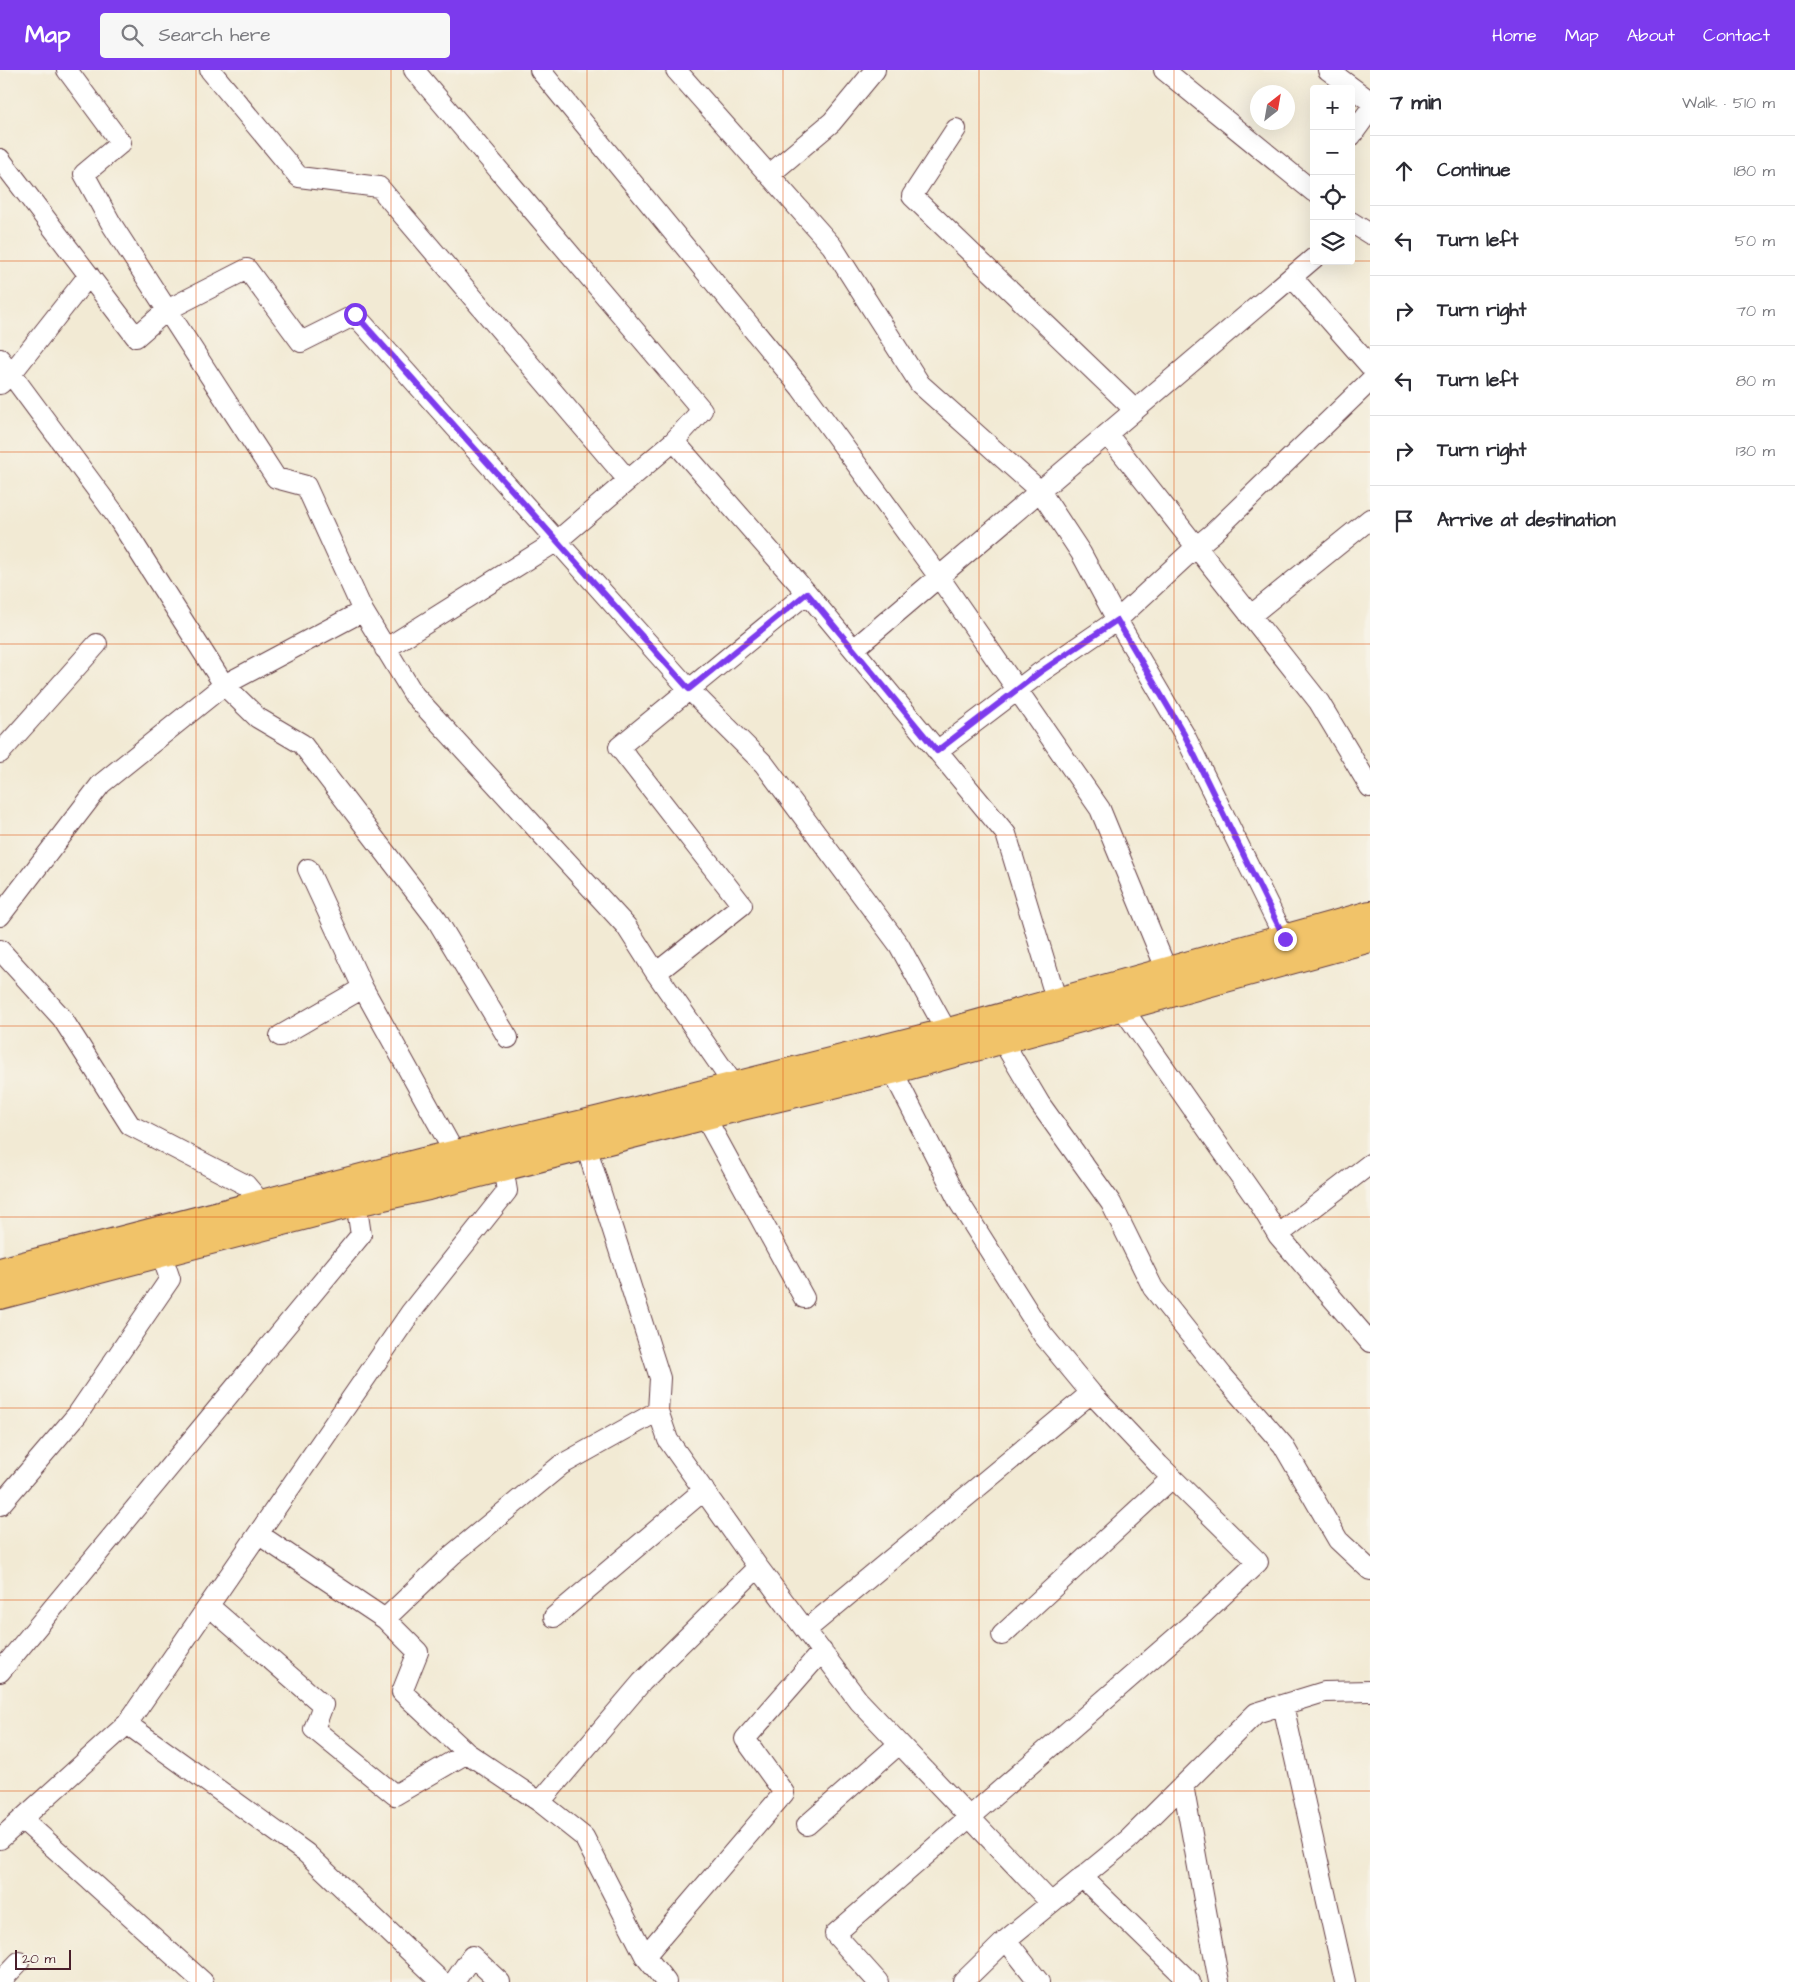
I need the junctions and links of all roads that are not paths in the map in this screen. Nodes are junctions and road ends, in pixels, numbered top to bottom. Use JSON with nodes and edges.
{"nodes":[{"id":1,"x":67,"y":70,"type":"edge"},
{"id":2,"x":210,"y":70,"type":"edge"},
{"id":3,"x":414,"y":70,"type":"edge"},
{"id":4,"x":540,"y":70,"type":"edge"},
{"id":5,"x":676,"y":70,"type":"edge"},
{"id":6,"x":875,"y":70,"type":"edge"},
{"id":7,"x":1164,"y":70,"type":"edge"},
{"id":8,"x":1328,"y":70,"type":"edge"},
{"id":9,"x":1370,"y":101,"type":"edge"},
{"id":10,"x":1370,"y":110,"type":"edge"},
{"id":11,"x":956,"y":129,"type":"dead end"},
{"id":12,"x":1355,"y":131,"type":"edge"},
{"id":13,"x":0,"y":159,"type":"edge"},
{"id":14,"x":769,"y":175,"type":"junction"},
{"id":15,"x":1310,"y":188,"type":"edge"},
{"id":16,"x":1355,"y":225,"type":"edge"},
{"id":17,"x":1370,"y":234,"type":"edge"},
{"id":18,"x":1310,"y":261,"type":"edge"},
{"id":19,"x":89,"y":275,"type":"junction"},
{"id":20,"x":1292,"y":276,"type":"junction"},
{"id":21,"x":167,"y":310,"type":"junction"},
{"id":22,"x":1370,"y":366,"type":"edge"},
{"id":23,"x":4,"y":372,"type":"edge"},
{"id":24,"x":1370,"y":381,"type":"edge"},
{"id":25,"x":1135,"y":410,"type":"junction"},
{"id":26,"x":1107,"y":434,"type":"junction"},
{"id":27,"x":674,"y":441,"type":"junction"},
{"id":28,"x":628,"y":480,"type":"junction"},
{"id":29,"x":1040,"y":491,"type":"junction"},
{"id":30,"x":1370,"y":519,"type":"edge"},
{"id":31,"x":557,"y":541,"type":"junction"},
{"id":32,"x":1196,"y":547,"type":"junction"},
{"id":33,"x":939,"y":577,"type":"junction"},
{"id":34,"x":807,"y":593,"type":"junction"},
{"id":35,"x":363,"y":611,"type":"junction"},
{"id":36,"x":1250,"y":616,"type":"junction"},
{"id":37,"x":1117,"y":620,"type":"junction"},
{"id":38,"x":98,"y":644,"type":"dead end"},
{"id":39,"x":385,"y":648,"type":"junction"},
{"id":40,"x":854,"y":649,"type":"junction"},
{"id":41,"x":224,"y":685,"type":"junction"},
{"id":42,"x":689,"y":689,"type":"junction"},
{"id":43,"x":1017,"y":690,"type":"junction"},
{"id":44,"x":937,"y":751,"type":"junction"},
{"id":45,"x":0,"y":753,"type":"edge"},
{"id":46,"x":1370,"y":787,"type":"edge"},
{"id":47,"x":308,"y":869,"type":"dead end"},
{"id":48,"x":0,"y":916,"type":"edge"},
{"id":49,"x":1366,"y":932,"type":"edge"},
{"id":50,"x":1288,"y":949,"type":"junction"},
{"id":51,"x":0,"y":950,"type":"edge"},
{"id":52,"x":1167,"y":971,"type":"junction"},
{"id":53,"x":656,"y":973,"type":"junction"},
{"id":54,"x":363,"y":988,"type":"junction"},
{"id":55,"x":1121,"y":1006,"type":"junction"},
{"id":56,"x":1060,"y":1012,"type":"junction"},
{"id":57,"x":947,"y":1032,"type":"junction"},
{"id":58,"x":280,"y":1036,"type":"dead end"},
{"id":59,"x":508,"y":1038,"type":"dead end"},
{"id":60,"x":1002,"y":1040,"type":"junction"},
{"id":61,"x":892,"y":1070,"type":"junction"},
{"id":62,"x":734,"y":1085,"type":"junction"},
{"id":63,"x":704,"y":1115,"type":"junction"},
{"id":64,"x":583,"y":1135,"type":"junction"},
{"id":65,"x":455,"y":1154,"type":"junction"},
{"id":66,"x":1370,"y":1164,"type":"edge"},
{"id":67,"x":504,"y":1166,"type":"junction"},
{"id":68,"x":353,"y":1192,"type":"junction"},
{"id":69,"x":264,"y":1205,"type":"junction"},
{"id":70,"x":1278,"y":1235,"type":"junction"},
{"id":71,"x":158,"y":1243,"type":"junction"},
{"id":72,"x":3,"y":1292,"type":"edge"},
{"id":73,"x":804,"y":1298,"type":"dead end"},
{"id":74,"x":1370,"y":1342,"type":"edge"},
{"id":75,"x":1091,"y":1393,"type":"junction"},
{"id":76,"x":658,"y":1411,"type":"junction"},
{"id":77,"x":1172,"y":1478,"type":"junction"},
{"id":78,"x":704,"y":1490,"type":"junction"},
{"id":79,"x":0,"y":1505,"type":"edge"},
{"id":80,"x":258,"y":1534,"type":"junction"},
{"id":81,"x":758,"y":1567,"type":"junction"},
{"id":82,"x":1370,"y":1570,"type":"edge"},
{"id":83,"x":208,"y":1606,"type":"junction"},
{"id":84,"x":554,"y":1617,"type":"dead end"},
{"id":85,"x":385,"y":1619,"type":"junction"},
{"id":86,"x":806,"y":1630,"type":"junction"},
{"id":87,"x":1002,"y":1635,"type":"dead end"},
{"id":88,"x":822,"y":1651,"type":"junction"},
{"id":89,"x":0,"y":1672,"type":"edge"},
{"id":90,"x":1370,"y":1691,"type":"edge"},
{"id":91,"x":1283,"y":1705,"type":"junction"},
{"id":92,"x":127,"y":1724,"type":"junction"},
{"id":93,"x":899,"y":1744,"type":"junction"},
{"id":94,"x":467,"y":1753,"type":"junction"},
{"id":95,"x":1183,"y":1785,"type":"junction"},
{"id":96,"x":540,"y":1802,"type":"junction"},
{"id":97,"x":969,"y":1817,"type":"junction"},
{"id":98,"x":22,"y":1819,"type":"junction"},
{"id":99,"x":807,"y":1824,"type":"dead end"},
{"id":100,"x":0,"y":1839,"type":"edge"},
{"id":101,"x":1082,"y":1877,"type":"junction"},
{"id":102,"x":1051,"y":1903,"type":"junction"},
{"id":103,"x":1006,"y":1940,"type":"junction"},
{"id":104,"x":645,"y":1956,"type":"junction"},
{"id":105,"x":19,"y":1962,"type":"dead end"},
{"id":106,"x":0,"y":1982,"type":"edge"},
{"id":107,"x":203,"y":1982,"type":"edge"},
{"id":108,"x":442,"y":1982,"type":"edge"},
{"id":109,"x":454,"y":1982,"type":"edge"},
{"id":110,"x":500,"y":1982,"type":"edge"},
{"id":111,"x":666,"y":1982,"type":"edge"},
{"id":112,"x":878,"y":1982,"type":"edge"},
{"id":113,"x":963,"y":1982,"type":"edge"},
{"id":114,"x":1039,"y":1982,"type":"edge"},
{"id":115,"x":1190,"y":1982,"type":"edge"},
{"id":116,"x":1219,"y":1982,"type":"edge"},
{"id":117,"x":1345,"y":1982,"type":"edge"}],
"edges":[{"from":1,"to":21,"type":"street"},
{"from":2,"to":28,"type":"street"},
{"from":3,"to":27,"type":"street"},
{"from":4,"to":33,"type":"street"},
{"from":5,"to":14,"type":"street"},
{"from":6,"to":14,"type":"street"},
{"from":7,"to":15,"type":"street"},
{"from":8,"to":9,"type":"street"},
{"from":10,"to":12,"type":"street"},
{"from":11,"to":25,"type":"street"},
{"from":13,"to":19,"type":"street"},
{"from":14,"to":29,"type":"street"},
{"from":16,"to":17,"type":"street"},
{"from":18,"to":20,"type":"street"},
{"from":19,"to":21,"type":"street"},
{"from":19,"to":23,"type":"street"},
{"from":20,"to":22,"type":"street"},
{"from":20,"to":25,"type":"street"},
{"from":21,"to":31,"type":"street"},
{"from":21,"to":35,"type":"street"},
{"from":23,"to":41,"type":"street"},
{"from":24,"to":32,"type":"street"},
{"from":25,"to":26,"type":"street"},
{"from":26,"to":29,"type":"street"},
{"from":26,"to":32,"type":"street"},
{"from":27,"to":28,"type":"street"},
{"from":27,"to":34,"type":"street"},
{"from":28,"to":31,"type":"street"},
{"from":29,"to":33,"type":"street"},
{"from":29,"to":37,"type":"street"},
{"from":30,"to":36,"type":"street"},
{"from":31,"to":39,"type":"street"},
{"from":31,"to":42,"type":"street"},
{"from":32,"to":36,"type":"street"},
{"from":32,"to":37,"type":"street"},
{"from":33,"to":40,"type":"street"},
{"from":33,"to":43,"type":"street"},
{"from":34,"to":40,"type":"street"},
{"from":34,"to":42,"type":"street"},
{"from":35,"to":39,"type":"street"},
{"from":35,"to":41,"type":"street"},
{"from":36,"to":46,"type":"street"},
{"from":37,"to":43,"type":"street"},
{"from":37,"to":50,"type":"street"},
{"from":38,"to":45,"type":"street"},
{"from":39,"to":53,"type":"street"},
{"from":40,"to":44,"type":"street"},
{"from":41,"to":48,"type":"street"},
{"from":41,"to":59,"type":"street"},
{"from":42,"to":53,"type":"street"},
{"from":42,"to":57,"type":"street"},
{"from":43,"to":44,"type":"street"},
{"from":43,"to":52,"type":"street"},
{"from":44,"to":56,"type":"street"},
{"from":47,"to":54,"type":"street"},
{"from":49,"to":50,"type":"highway"},
{"from":50,"to":52,"type":"highway"},
{"from":50,"to":55,"type":"highway"},
{"from":51,"to":69,"type":"street"},
{"from":52,"to":56,"type":"highway"},
{"from":53,"to":62,"type":"street"},
{"from":54,"to":58,"type":"street"},
{"from":54,"to":65,"type":"street"},
{"from":55,"to":56,"type":"highway"},
{"from":55,"to":70,"type":"street"},
{"from":56,"to":57,"type":"highway"},
{"from":56,"to":60,"type":"highway"},
{"from":57,"to":62,"type":"highway"},
{"from":60,"to":61,"type":"highway"},
{"from":60,"to":82,"type":"street"},
{"from":61,"to":63,"type":"highway"},
{"from":61,"to":75,"type":"street"},
{"from":62,"to":64,"type":"highway"},
{"from":63,"to":64,"type":"highway"},
{"from":63,"to":73,"type":"street"},
{"from":64,"to":65,"type":"highway"},
{"from":64,"to":67,"type":"highway"},
{"from":64,"to":76,"type":"street"},
{"from":65,"to":68,"type":"highway"},
{"from":66,"to":70,"type":"street"},
{"from":67,"to":68,"type":"highway"},
{"from":67,"to":80,"type":"street"},
{"from":68,"to":69,"type":"highway"},
{"from":68,"to":71,"type":"highway"},
{"from":68,"to":89,"type":"street"},
{"from":69,"to":71,"type":"highway"},
{"from":70,"to":74,"type":"street"},
{"from":71,"to":72,"type":"highway"},
{"from":71,"to":79,"type":"street"},
{"from":75,"to":77,"type":"street"},
{"from":75,"to":86,"type":"street"},
{"from":76,"to":78,"type":"street"},
{"from":76,"to":85,"type":"street"},
{"from":77,"to":87,"type":"street"},
{"from":77,"to":97,"type":"street"},
{"from":78,"to":81,"type":"street"},
{"from":78,"to":84,"type":"street"},
{"from":80,"to":83,"type":"street"},
{"from":80,"to":85,"type":"street"},
{"from":81,"to":86,"type":"street"},
{"from":81,"to":96,"type":"street"},
{"from":83,"to":92,"type":"street"},
{"from":83,"to":94,"type":"street"},
{"from":85,"to":94,"type":"street"},
{"from":86,"to":88,"type":"street"},
{"from":88,"to":93,"type":"street"},
{"from":88,"to":104,"type":"street"},
{"from":90,"to":91,"type":"street"},
{"from":91,"to":95,"type":"street"},
{"from":91,"to":117,"type":"street"},
{"from":92,"to":98,"type":"street"},
{"from":92,"to":108,"type":"street"},
{"from":93,"to":97,"type":"street"},
{"from":93,"to":99,"type":"street"},
{"from":94,"to":96,"type":"street"},
{"from":95,"to":101,"type":"street"},
{"from":95,"to":116,"type":"street"},
{"from":96,"to":104,"type":"street"},
{"from":97,"to":102,"type":"street"},
{"from":97,"to":112,"type":"street"},
{"from":98,"to":100,"type":"street"},
{"from":98,"to":107,"type":"street"},
{"from":101,"to":102,"type":"street"},
{"from":101,"to":115,"type":"street"},
{"from":102,"to":103,"type":"street"},
{"from":103,"to":113,"type":"street"},
{"from":103,"to":114,"type":"street"},
{"from":104,"to":111,"type":"street"},
{"from":105,"to":106,"type":"street"},
{"from":109,"to":110,"type":"street"}]}
